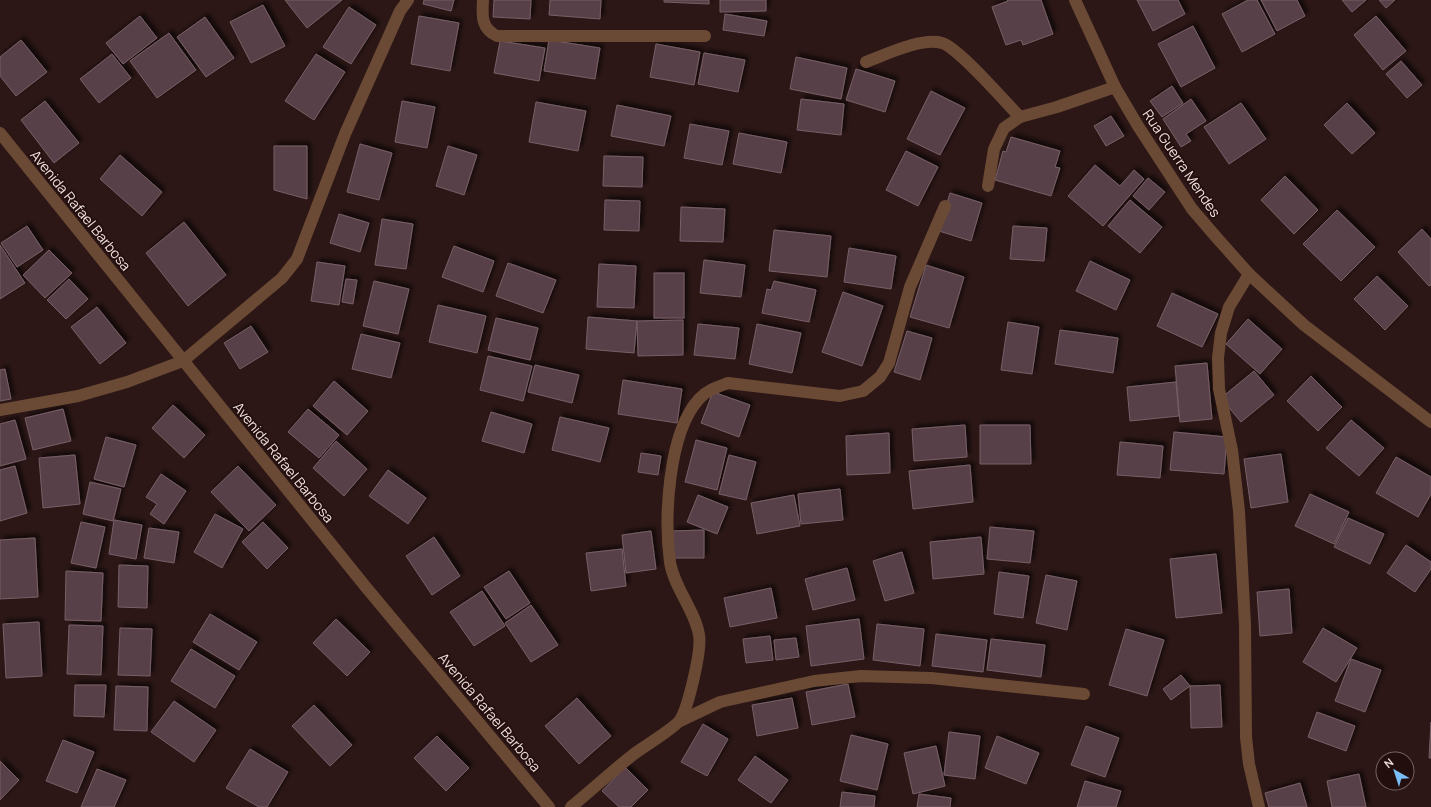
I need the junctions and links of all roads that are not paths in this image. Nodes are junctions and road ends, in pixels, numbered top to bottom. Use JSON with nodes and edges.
{"nodes":[{"id":1,"x":408,"y":0,"type":"edge"},
{"id":2,"x":482,"y":0,"type":"edge"},
{"id":3,"x":1075,"y":0,"type":"edge"},
{"id":4,"x":705,"y":36,"type":"dead end"},
{"id":5,"x":866,"y":62,"type":"dead end"},
{"id":6,"x":1115,"y":88,"type":"junction"},
{"id":7,"x":1020,"y":117,"type":"junction"},
{"id":8,"x":0,"y":133,"type":"edge"},
{"id":9,"x":988,"y":186,"type":"dead end"},
{"id":10,"x":945,"y":206,"type":"dead end"},
{"id":11,"x":1249,"y":274,"type":"junction"},
{"id":12,"x":183,"y":361,"type":"junction"},
{"id":13,"x":0,"y":410,"type":"edge"},
{"id":14,"x":1431,"y":422,"type":"edge"},
{"id":15,"x":1084,"y":694,"type":"dead end"},
{"id":16,"x":680,"y":721,"type":"junction"},
{"id":17,"x":549,"y":807,"type":"edge"},
{"id":18,"x":571,"y":807,"type":"edge"},
{"id":19,"x":1259,"y":807,"type":"edge"}],
"edges":[{"from":1,"to":12,"type":"street"},
{"from":2,"to":4,"type":"street"},
{"from":3,"to":6,"type":"street","name":"Rua Guerra Mendes"},
{"from":5,"to":7,"type":"street"},
{"from":6,"to":7,"type":"street"},
{"from":6,"to":11,"type":"street","name":"Rua Guerra Mendes"},
{"from":7,"to":9,"type":"street"},
{"from":8,"to":12,"type":"street","name":"Avenida Rafael Barbosa"},
{"from":10,"to":16,"type":"street"},
{"from":11,"to":14,"type":"street","name":"Rua Guerra Mendes"},
{"from":11,"to":19,"type":"street"},
{"from":12,"to":13,"type":"street"},
{"from":12,"to":17,"type":"street","name":"Avenida Rafael Barbosa"},
{"from":15,"to":16,"type":"street"},
{"from":16,"to":18,"type":"street"}]}
